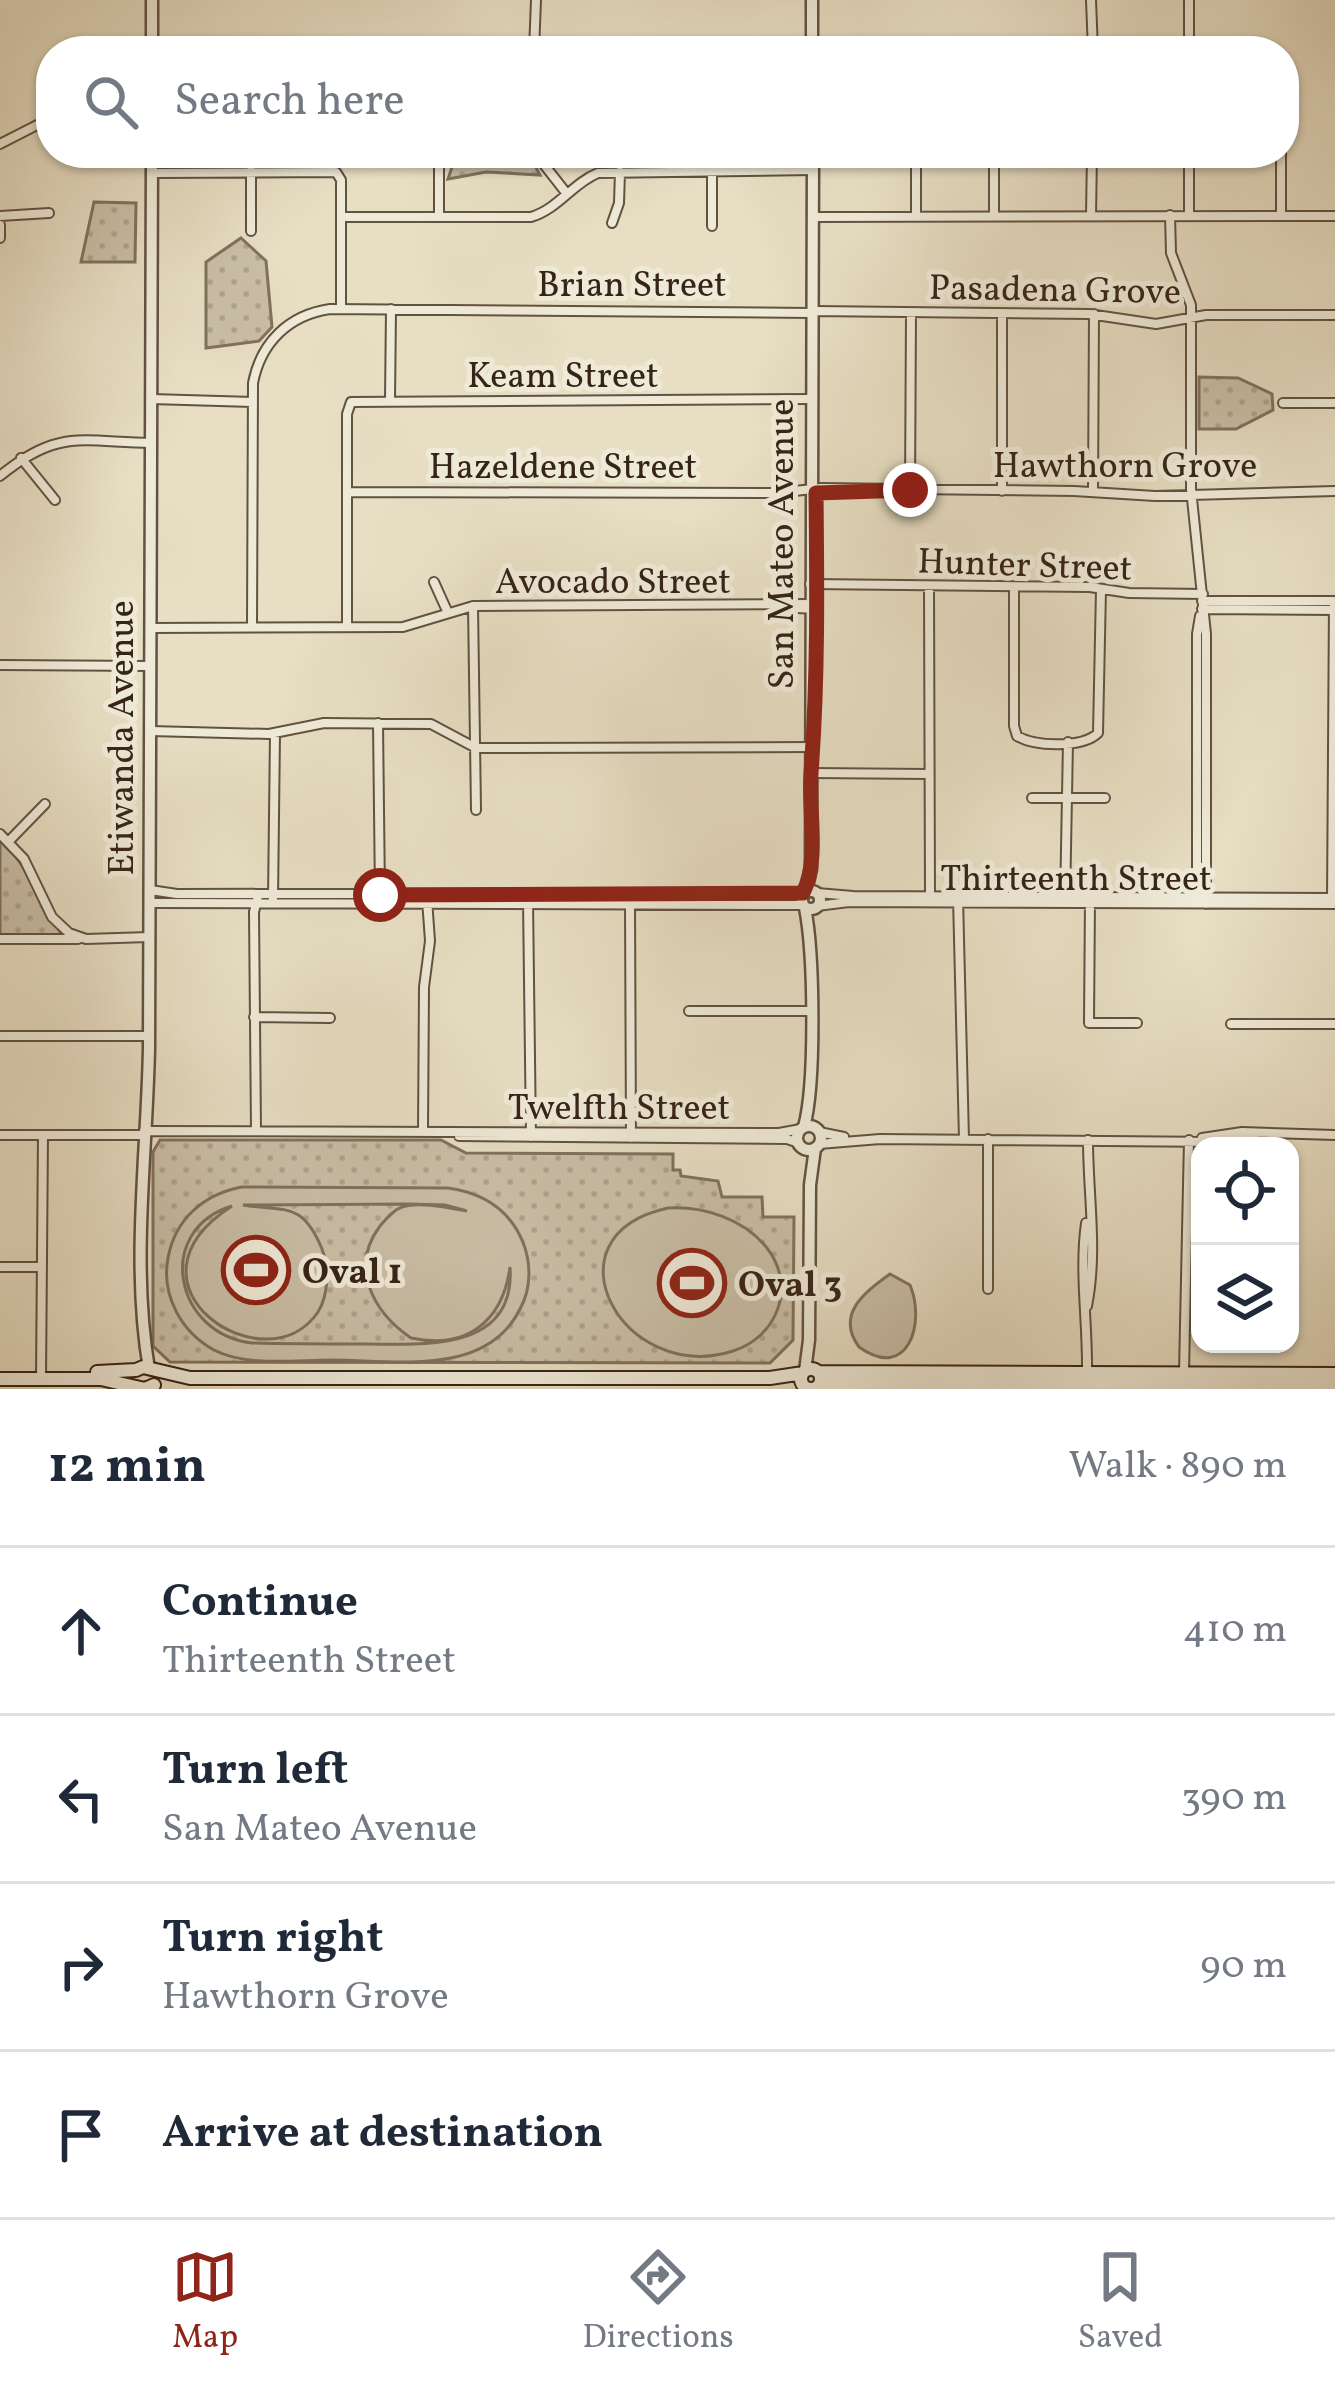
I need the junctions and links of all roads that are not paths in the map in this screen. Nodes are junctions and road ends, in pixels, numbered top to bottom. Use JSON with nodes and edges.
{"nodes":[{"id":1,"x":814,"y":0,"type":"edge"},
{"id":2,"x":1190,"y":2,"type":"edge"},
{"id":3,"x":153,"y":3,"type":"edge"},
{"id":4,"x":534,"y":3,"type":"edge"},
{"id":5,"x":1092,"y":3,"type":"edge"},
{"id":6,"x":152,"y":36,"type":"edge"},
{"id":7,"x":534,"y":36,"type":"edge"},
{"id":8,"x":814,"y":36,"type":"edge"},
{"id":9,"x":1093,"y":36,"type":"edge"},
{"id":10,"x":1190,"y":36,"type":"edge"},
{"id":11,"x":36,"y":126,"type":"edge"},
{"id":12,"x":0,"y":144,"type":"edge"},
{"id":13,"x":439,"y":168,"type":"edge"},
{"id":14,"x":546,"y":168,"type":"edge"},
{"id":15,"x":813,"y":168,"type":"edge"},
{"id":16,"x":916,"y":168,"type":"edge"},
{"id":17,"x":994,"y":168,"type":"dead end"},
{"id":18,"x":1092,"y":168,"type":"edge"},
{"id":19,"x":1189,"y":168,"type":"edge"},
{"id":20,"x":1281,"y":168,"type":"edge"},
{"id":21,"x":152,"y":170,"type":"joint"},
{"id":22,"x":251,"y":171,"type":"junction"},
{"id":23,"x":620,"y":171,"type":"junction"},
{"id":24,"x":712,"y":172,"type":"junction"},
{"id":25,"x":813,"y":173,"type":"junction"},
{"id":26,"x":567,"y":195,"type":"junction"},
{"id":27,"x":50,"y":213,"type":"dead end"},
{"id":28,"x":812,"y":214,"type":"junction"},
{"id":29,"x":916,"y":215,"type":"junction"},
{"id":30,"x":994,"y":215,"type":"junction"},
{"id":31,"x":1169,"y":215,"type":"junction"},
{"id":32,"x":1091,"y":216,"type":"junction"},
{"id":33,"x":1189,"y":216,"type":"junction"},
{"id":34,"x":1281,"y":216,"type":"junction"},
{"id":35,"x":1335,"y":216,"type":"edge"},
{"id":36,"x":341,"y":217,"type":"junction"},
{"id":37,"x":440,"y":218,"type":"junction"},
{"id":38,"x":0,"y":220,"type":"edge"},
{"id":39,"x":612,"y":223,"type":"dead end"},
{"id":40,"x":712,"y":226,"type":"dead end"},
{"id":41,"x":251,"y":231,"type":"dead end"},
{"id":42,"x":0,"y":238,"type":"edge"},
{"id":43,"x":340,"y":309,"type":"junction"},
{"id":44,"x":391,"y":309,"type":"junction"},
{"id":45,"x":812,"y":311,"type":"junction"},
{"id":46,"x":911,"y":314,"type":"junction"},
{"id":47,"x":1002,"y":314,"type":"junction"},
{"id":48,"x":1094,"y":314,"type":"junction"},
{"id":49,"x":1335,"y":315,"type":"edge"},
{"id":50,"x":1192,"y":318,"type":"junction"},
{"id":51,"x":390,"y":400,"type":"junction"},
{"id":52,"x":814,"y":401,"type":"junction"},
{"id":53,"x":152,"y":402,"type":"junction"},
{"id":54,"x":253,"y":402,"type":"junction"},
{"id":55,"x":1283,"y":403,"type":"dead end"},
{"id":56,"x":1335,"y":403,"type":"edge"},
{"id":57,"x":151,"y":440,"type":"junction"},
{"id":58,"x":21,"y":458,"type":"junction"},
{"id":59,"x":0,"y":476,"type":"edge"},
{"id":60,"x":910,"y":490,"type":"junction"},
{"id":61,"x":813,"y":491,"type":"junction"},
{"id":62,"x":1002,"y":491,"type":"junction"},
{"id":63,"x":1335,"y":491,"type":"edge"},
{"id":64,"x":348,"y":492,"type":"junction"},
{"id":65,"x":1094,"y":492,"type":"junction"},
{"id":66,"x":1193,"y":494,"type":"junction"},
{"id":67,"x":55,"y":500,"type":"dead end"},
{"id":68,"x":434,"y":582,"type":"dead end"},
{"id":69,"x":813,"y":586,"type":"junction"},
{"id":70,"x":929,"y":586,"type":"junction"},
{"id":71,"x":1014,"y":586,"type":"junction"},
{"id":72,"x":1101,"y":589,"type":"junction"},
{"id":73,"x":1202,"y":601,"type":"junction"},
{"id":74,"x":1334,"y":605,"type":"edge"},
{"id":75,"x":472,"y":606,"type":"junction"},
{"id":76,"x":813,"y":607,"type":"junction"},
{"id":77,"x":448,"y":613,"type":"junction"},
{"id":78,"x":151,"y":626,"type":"junction"},
{"id":79,"x":252,"y":627,"type":"junction"},
{"id":80,"x":347,"y":627,"type":"junction"},
{"id":81,"x":0,"y":665,"type":"edge"},
{"id":82,"x":151,"y":666,"type":"junction"},
{"id":83,"x":378,"y":723,"type":"junction"},
{"id":84,"x":275,"y":733,"type":"junction"},
{"id":85,"x":150,"y":734,"type":"junction"},
{"id":86,"x":1068,"y":742,"type":"junction"},
{"id":87,"x":476,"y":748,"type":"junction"},
{"id":88,"x":812,"y":749,"type":"junction"},
{"id":89,"x":811,"y":773,"type":"junction"},
{"id":90,"x":929,"y":774,"type":"junction"},
{"id":91,"x":1032,"y":798,"type":"dead end"},
{"id":92,"x":1067,"y":798,"type":"junction"},
{"id":93,"x":1106,"y":798,"type":"dead end"},
{"id":94,"x":45,"y":804,"type":"dead end"},
{"id":95,"x":476,"y":810,"type":"dead end"},
{"id":96,"x":0,"y":834,"type":"edge"},
{"id":97,"x":8,"y":842,"type":"junction"},
{"id":98,"x":150,"y":897,"type":"junction"},
{"id":99,"x":254,"y":897,"type":"junction"},
{"id":100,"x":276,"y":898,"type":"junction"},
{"id":101,"x":377,"y":898,"type":"junction"},
{"id":102,"x":431,"y":898,"type":"junction"},
{"id":103,"x":532,"y":898,"type":"junction"},
{"id":104,"x":632,"y":899,"type":"junction"},
{"id":105,"x":810,"y":899,"type":"junction"},
{"id":106,"x":928,"y":900,"type":"junction"},
{"id":107,"x":962,"y":900,"type":"junction"},
{"id":108,"x":1067,"y":900,"type":"junction"},
{"id":109,"x":1090,"y":900,"type":"junction"},
{"id":110,"x":1202,"y":901,"type":"junction"},
{"id":111,"x":1334,"y":901,"type":"edge"},
{"id":112,"x":0,"y":938,"type":"edge"},
{"id":113,"x":86,"y":939,"type":"junction"},
{"id":114,"x":149,"y":939,"type":"junction"},
{"id":115,"x":689,"y":1011,"type":"dead end"},
{"id":116,"x":810,"y":1011,"type":"junction"},
{"id":117,"x":254,"y":1017,"type":"junction"},
{"id":118,"x":330,"y":1018,"type":"dead end"},
{"id":119,"x":1137,"y":1023,"type":"dead end"},
{"id":120,"x":1231,"y":1024,"type":"dead end"},
{"id":121,"x":1335,"y":1024,"type":"edge"},
{"id":122,"x":0,"y":1036,"type":"edge"},
{"id":123,"x":149,"y":1036,"type":"junction"},
{"id":124,"x":254,"y":1131,"type":"junction"},
{"id":125,"x":423,"y":1131,"type":"junction"},
{"id":126,"x":144,"y":1133,"type":"junction"},
{"id":127,"x":0,"y":1135,"type":"edge"},
{"id":128,"x":43,"y":1135,"type":"junction"},
{"id":129,"x":1335,"y":1135,"type":"edge"},
{"id":130,"x":531,"y":1136,"type":"junction"},
{"id":131,"x":631,"y":1136,"type":"junction"},
{"id":132,"x":809,"y":1137,"type":"junction"},
{"id":133,"x":961,"y":1139,"type":"junction"},
{"id":134,"x":988,"y":1139,"type":"junction"},
{"id":135,"x":1088,"y":1140,"type":"junction"},
{"id":136,"x":1189,"y":1140,"type":"junction"},
{"id":137,"x":0,"y":1267,"type":"edge"},
{"id":138,"x":42,"y":1267,"type":"junction"},
{"id":139,"x":988,"y":1289,"type":"dead end"},
{"id":140,"x":42,"y":1374,"type":"junction"},
{"id":141,"x":1087,"y":1374,"type":"junction"},
{"id":142,"x":1184,"y":1374,"type":"junction"},
{"id":143,"x":0,"y":1375,"type":"edge"},
{"id":144,"x":1335,"y":1375,"type":"edge"},
{"id":145,"x":145,"y":1380,"type":"edge"},
{"id":146,"x":811,"y":1381,"type":"edge"},
{"id":147,"x":997,"y":1382,"type":"edge"},
{"id":148,"x":929,"y":1383,"type":"edge"},
{"id":149,"x":530,"y":1384,"type":"edge"},
{"id":150,"x":628,"y":1384,"type":"edge"},
{"id":151,"x":1064,"y":1384,"type":"edge"},
{"id":152,"x":1200,"y":1384,"type":"edge"},
{"id":153,"x":1335,"y":1387,"type":"edge"}],
"edges":[{"from":1,"to":8,"type":"street"},
{"from":2,"to":10,"type":"street"},
{"from":3,"to":6,"type":"street"},
{"from":4,"to":7,"type":"street"},
{"from":5,"to":9,"type":"street"},
{"from":11,"to":12,"type":"street"},
{"from":13,"to":37,"type":"street"},
{"from":14,"to":26,"type":"street"},
{"from":15,"to":25,"type":"street","name":"San Mateo Avenue"},
{"from":16,"to":29,"type":"street"},
{"from":17,"to":30,"type":"street"},
{"from":18,"to":32,"type":"street"},
{"from":19,"to":33,"type":"street"},
{"from":20,"to":34,"type":"street"},
{"from":21,"to":22,"type":"street"},
{"from":21,"to":53,"type":"street","name":"Etiwanda Avenue"},
{"from":22,"to":36,"type":"street"},
{"from":22,"to":41,"type":"street"},
{"from":23,"to":24,"type":"street"},
{"from":23,"to":26,"type":"street"},
{"from":23,"to":39,"type":"street"},
{"from":24,"to":25,"type":"street"},
{"from":24,"to":40,"type":"street"},
{"from":25,"to":28,"type":"street","name":"San Mateo Avenue"},
{"from":26,"to":37,"type":"street"},
{"from":27,"to":38,"type":"street"},
{"from":28,"to":29,"type":"street"},
{"from":28,"to":45,"type":"street","name":"San Mateo Avenue"},
{"from":29,"to":30,"type":"street"},
{"from":30,"to":32,"type":"street"},
{"from":31,"to":32,"type":"street"},
{"from":31,"to":33,"type":"street"},
{"from":31,"to":50,"type":"street"},
{"from":33,"to":34,"type":"street"},
{"from":34,"to":35,"type":"street"},
{"from":36,"to":37,"type":"street"},
{"from":36,"to":43,"type":"street"},
{"from":38,"to":42,"type":"street"},
{"from":43,"to":44,"type":"street","name":"Brian Street"},
{"from":43,"to":54,"type":"street"},
{"from":44,"to":45,"type":"street","name":"Brian Street"},
{"from":44,"to":51,"type":"street"},
{"from":45,"to":46,"type":"street","name":"Pasadena Grove"},
{"from":45,"to":52,"type":"street","name":"San Mateo Avenue"},
{"from":46,"to":47,"type":"street","name":"Pasadena Grove"},
{"from":46,"to":60,"type":"street"},
{"from":47,"to":48,"type":"street","name":"Pasadena Grove"},
{"from":47,"to":62,"type":"street"},
{"from":48,"to":50,"type":"street","name":"Pasadena Grove"},
{"from":48,"to":65,"type":"street"},
{"from":49,"to":50,"type":"street","name":"Pasadena Grove"},
{"from":50,"to":66,"type":"street"},
{"from":51,"to":52,"type":"street","name":"Keam Street"},
{"from":51,"to":64,"type":"street","name":"Keam Street"},
{"from":52,"to":61,"type":"street","name":"San Mateo Avenue"},
{"from":53,"to":54,"type":"street"},
{"from":53,"to":57,"type":"street","name":"Etiwanda Avenue"},
{"from":54,"to":79,"type":"street"},
{"from":55,"to":56,"type":"street"},
{"from":57,"to":58,"type":"street"},
{"from":57,"to":78,"type":"street","name":"Etiwanda Avenue"},
{"from":58,"to":59,"type":"street"},
{"from":58,"to":67,"type":"street"},
{"from":60,"to":61,"type":"street","name":"Hawthorn Grove"},
{"from":60,"to":62,"type":"street","name":"Hawthorn Grove"},
{"from":61,"to":64,"type":"street","name":"Hazeldene Street"},
{"from":61,"to":69,"type":"street","name":"San Mateo Avenue"},
{"from":62,"to":65,"type":"street","name":"Hawthorn Grove"},
{"from":63,"to":66,"type":"street","name":"Hawthorn Grove"},
{"from":64,"to":80,"type":"street"},
{"from":65,"to":66,"type":"street","name":"Hawthorn Grove"},
{"from":66,"to":73,"type":"street"},
{"from":68,"to":77,"type":"street","name":"Avocado Street"},
{"from":69,"to":70,"type":"street","name":"Hunter Street"},
{"from":69,"to":76,"type":"street","name":"San Mateo Avenue"},
{"from":70,"to":71,"type":"street","name":"Hunter Street"},
{"from":70,"to":90,"type":"street"},
{"from":71,"to":72,"type":"street","name":"Hunter Street"},
{"from":71,"to":86,"type":"street"},
{"from":72,"to":73,"type":"street","name":"Hunter Street"},
{"from":72,"to":86,"type":"street"},
{"from":73,"to":74,"type":"street","name":"Hunter Street"},
{"from":73,"to":110,"type":"street"},
{"from":74,"to":111,"type":"street"},
{"from":75,"to":76,"type":"street","name":"Avocado Street"},
{"from":75,"to":77,"type":"street","name":"Avocado Street"},
{"from":75,"to":87,"type":"street"},
{"from":76,"to":88,"type":"street","name":"San Mateo Avenue"},
{"from":77,"to":80,"type":"street","name":"Avocado Street"},
{"from":78,"to":79,"type":"street","name":"Avocado Street"},
{"from":78,"to":82,"type":"street","name":"Etiwanda Avenue"},
{"from":79,"to":80,"type":"street","name":"Avocado Street"},
{"from":81,"to":82,"type":"street"},
{"from":82,"to":85,"type":"street","name":"Etiwanda Avenue"},
{"from":83,"to":84,"type":"street"},
{"from":83,"to":87,"type":"street"},
{"from":83,"to":101,"type":"street"},
{"from":84,"to":85,"type":"street"},
{"from":84,"to":100,"type":"street"},
{"from":85,"to":98,"type":"street","name":"Etiwanda Avenue"},
{"from":86,"to":92,"type":"street"},
{"from":87,"to":88,"type":"street"},
{"from":87,"to":95,"type":"street"},
{"from":88,"to":89,"type":"street","name":"San Mateo Avenue"},
{"from":89,"to":90,"type":"street"},
{"from":89,"to":105,"type":"street","name":"San Mateo Avenue"},
{"from":90,"to":106,"type":"street"},
{"from":91,"to":92,"type":"street"},
{"from":92,"to":93,"type":"street"},
{"from":92,"to":108,"type":"street"},
{"from":94,"to":97,"type":"street"},
{"from":96,"to":97,"type":"street"},
{"from":97,"to":113,"type":"street"},
{"from":98,"to":99,"type":"street","name":"Thirteenth Street"},
{"from":98,"to":114,"type":"street","name":"Etiwanda Avenue"},
{"from":99,"to":100,"type":"street","name":"Thirteenth Street"},
{"from":99,"to":117,"type":"street"},
{"from":100,"to":101,"type":"street","name":"Thirteenth Street"},
{"from":101,"to":102,"type":"street","name":"Thirteenth Street"},
{"from":102,"to":103,"type":"street","name":"Thirteenth Street"},
{"from":102,"to":125,"type":"street"},
{"from":103,"to":104,"type":"street","name":"Thirteenth Street"},
{"from":103,"to":130,"type":"street"},
{"from":104,"to":105,"type":"street","name":"Thirteenth Street"},
{"from":104,"to":131,"type":"street"},
{"from":105,"to":106,"type":"street","name":"Thirteenth Street"},
{"from":105,"to":116,"type":"street","name":"San Mateo Avenue"},
{"from":106,"to":107,"type":"street","name":"Thirteenth Street"},
{"from":107,"to":108,"type":"street","name":"Thirteenth Street"},
{"from":107,"to":133,"type":"street"},
{"from":108,"to":109,"type":"street","name":"Thirteenth Street"},
{"from":109,"to":110,"type":"street","name":"Thirteenth Street"},
{"from":109,"to":119,"type":"street"},
{"from":110,"to":111,"type":"street","name":"Thirteenth Street"},
{"from":112,"to":113,"type":"street"},
{"from":113,"to":114,"type":"street"},
{"from":114,"to":123,"type":"street","name":"Etiwanda Avenue"},
{"from":115,"to":116,"type":"street"},
{"from":116,"to":132,"type":"street","name":"San Mateo Avenue"},
{"from":117,"to":118,"type":"street"},
{"from":117,"to":124,"type":"street"},
{"from":120,"to":121,"type":"street"},
{"from":122,"to":123,"type":"street"},
{"from":123,"to":126,"type":"street","name":"Etiwanda Avenue"},
{"from":124,"to":125,"type":"street","name":"Twelfth Street"},
{"from":124,"to":126,"type":"street","name":"Twelfth Street"},
{"from":125,"to":130,"type":"street","name":"Twelfth Street"},
{"from":126,"to":128,"type":"street","name":"Twelfth Street"},
{"from":126,"to":145,"type":"street","name":"Etiwanda Avenue"},
{"from":127,"to":128,"type":"street","name":"Twelfth Street"},
{"from":128,"to":138,"type":"street"},
{"from":129,"to":136,"type":"street","name":"Twelfth Street"},
{"from":130,"to":131,"type":"street","name":"Twelfth Street"},
{"from":131,"to":132,"type":"street","name":"Twelfth Street"},
{"from":132,"to":133,"type":"street","name":"Twelfth Street"},
{"from":132,"to":146,"type":"street","name":"San Mateo Avenue"},
{"from":133,"to":134,"type":"street","name":"Twelfth Street"},
{"from":134,"to":135,"type":"street","name":"Twelfth Street"},
{"from":134,"to":139,"type":"street"},
{"from":135,"to":136,"type":"street","name":"Twelfth Street"},
{"from":135,"to":141,"type":"street"},
{"from":136,"to":142,"type":"street"},
{"from":137,"to":138,"type":"street"},
{"from":138,"to":140,"type":"street"},
{"from":140,"to":143,"type":"main road"},
{"from":140,"to":145,"type":"main road"},
{"from":141,"to":142,"type":"main road"},
{"from":141,"to":151,"type":"main road"},
{"from":142,"to":152,"type":"main road"},
{"from":144,"to":152,"type":"main road"},
{"from":144,"to":153,"type":"street"},
{"from":145,"to":149,"type":"main road"},
{"from":146,"to":148,"type":"main road"},
{"from":146,"to":150,"type":"main road"},
{"from":147,"to":148,"type":"main road"},
{"from":147,"to":151,"type":"main road"},
{"from":149,"to":150,"type":"main road"},
{"from":151,"to":152,"type":"main road"},
{"from":152,"to":153,"type":"main road"}]}
